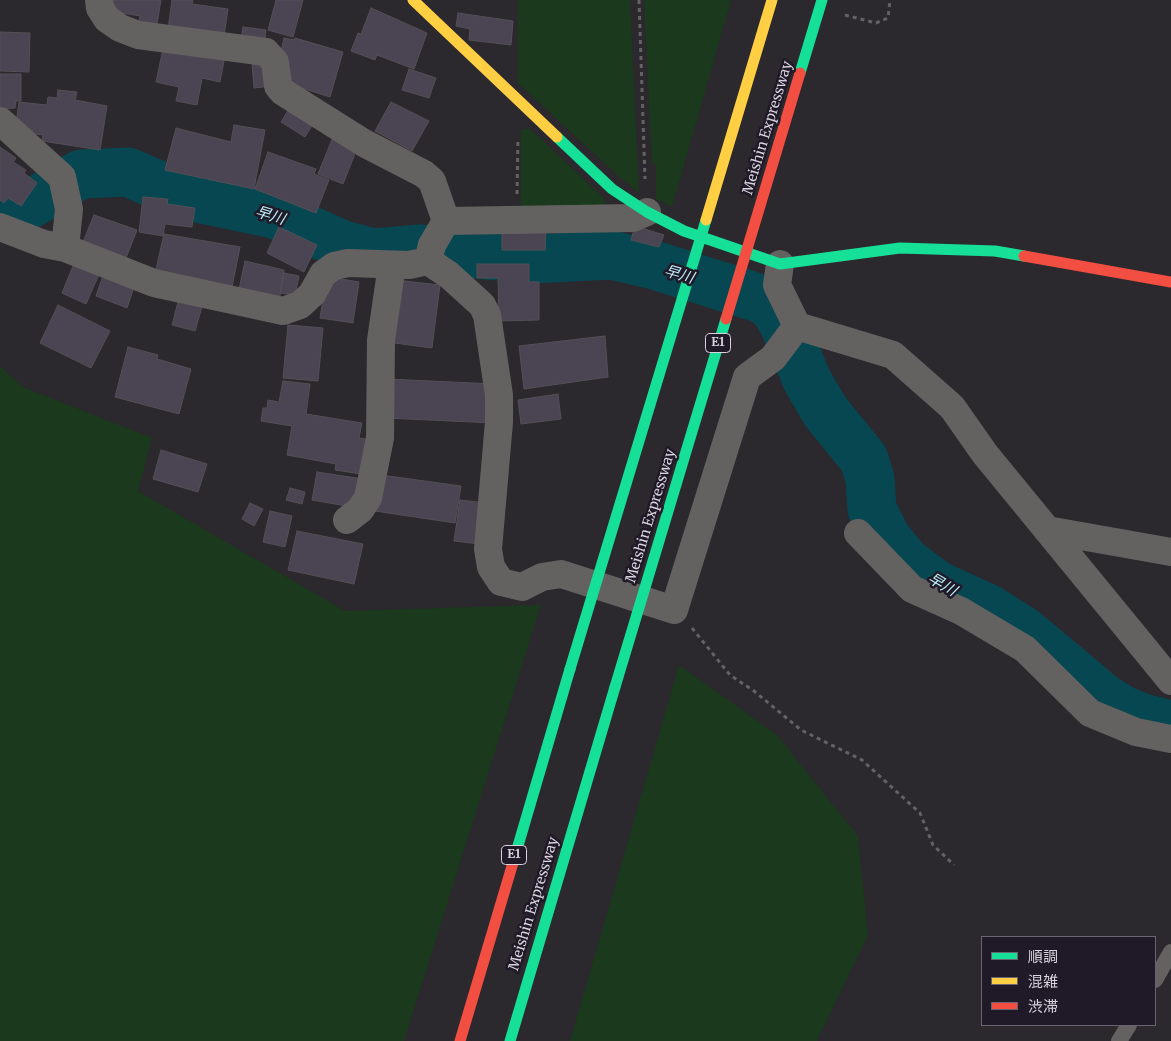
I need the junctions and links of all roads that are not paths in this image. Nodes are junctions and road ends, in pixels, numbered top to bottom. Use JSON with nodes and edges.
{"nodes":[{"id":1,"x":99,"y":0,"type":"edge"},
{"id":2,"x":414,"y":0,"type":"edge"},
{"id":3,"x":772,"y":0,"type":"edge"},
{"id":4,"x":822,"y":0,"type":"edge"},
{"id":5,"x":0,"y":120,"type":"edge"},
{"id":6,"x":647,"y":212,"type":"junction"},
{"id":7,"x":446,"y":221,"type":"junction"},
{"id":8,"x":0,"y":228,"type":"edge"},
{"id":9,"x":65,"y":248,"type":"junction"},
{"id":10,"x":430,"y":254,"type":"junction"},
{"id":11,"x":780,"y":264,"type":"junction"},
{"id":12,"x":392,"y":266,"type":"junction"},
{"id":13,"x":1171,"y":282,"type":"edge"},
{"id":14,"x":791,"y":334,"type":"junction"},
{"id":15,"x":347,"y":520,"type":"dead end"},
{"id":16,"x":1047,"y":530,"type":"junction"},
{"id":17,"x":858,"y":533,"type":"dead end"},
{"id":18,"x":1171,"y":552,"type":"edge"},
{"id":19,"x":1171,"y":681,"type":"edge"},
{"id":20,"x":1171,"y":739,"type":"edge"},
{"id":21,"x":1171,"y":952,"type":"edge"},
{"id":22,"x":1156,"y":978,"type":"edge"},
{"id":23,"x":1128,"y":1026,"type":"edge"},
{"id":24,"x":460,"y":1041,"type":"edge"},
{"id":25,"x":510,"y":1041,"type":"edge"},
{"id":26,"x":1119,"y":1041,"type":"edge"}],
"edges":[{"from":1,"to":7,"type":"street"},
{"from":2,"to":6,"type":"main road"},
{"from":3,"to":24,"type":"main road","number":"E1","bridge":true},
{"from":4,"to":25,"type":"main road","name":"Meishin Expressway","number":"E1","bridge":true},
{"from":5,"to":9,"type":"street"},
{"from":6,"to":7,"type":"street"},
{"from":6,"to":11,"type":"main road"},
{"from":7,"to":10,"type":"street"},
{"from":8,"to":9,"type":"street"},
{"from":9,"to":12,"type":"street"},
{"from":10,"to":12,"type":"street"},
{"from":10,"to":14,"type":"street"},
{"from":11,"to":13,"type":"main road"},
{"from":11,"to":14,"type":"street"},
{"from":12,"to":15,"type":"street"},
{"from":14,"to":16,"type":"street"},
{"from":16,"to":18,"type":"street"},
{"from":16,"to":19,"type":"street"},
{"from":17,"to":20,"type":"street"},
{"from":21,"to":22,"type":"lane"},
{"from":23,"to":26,"type":"lane"}]}
